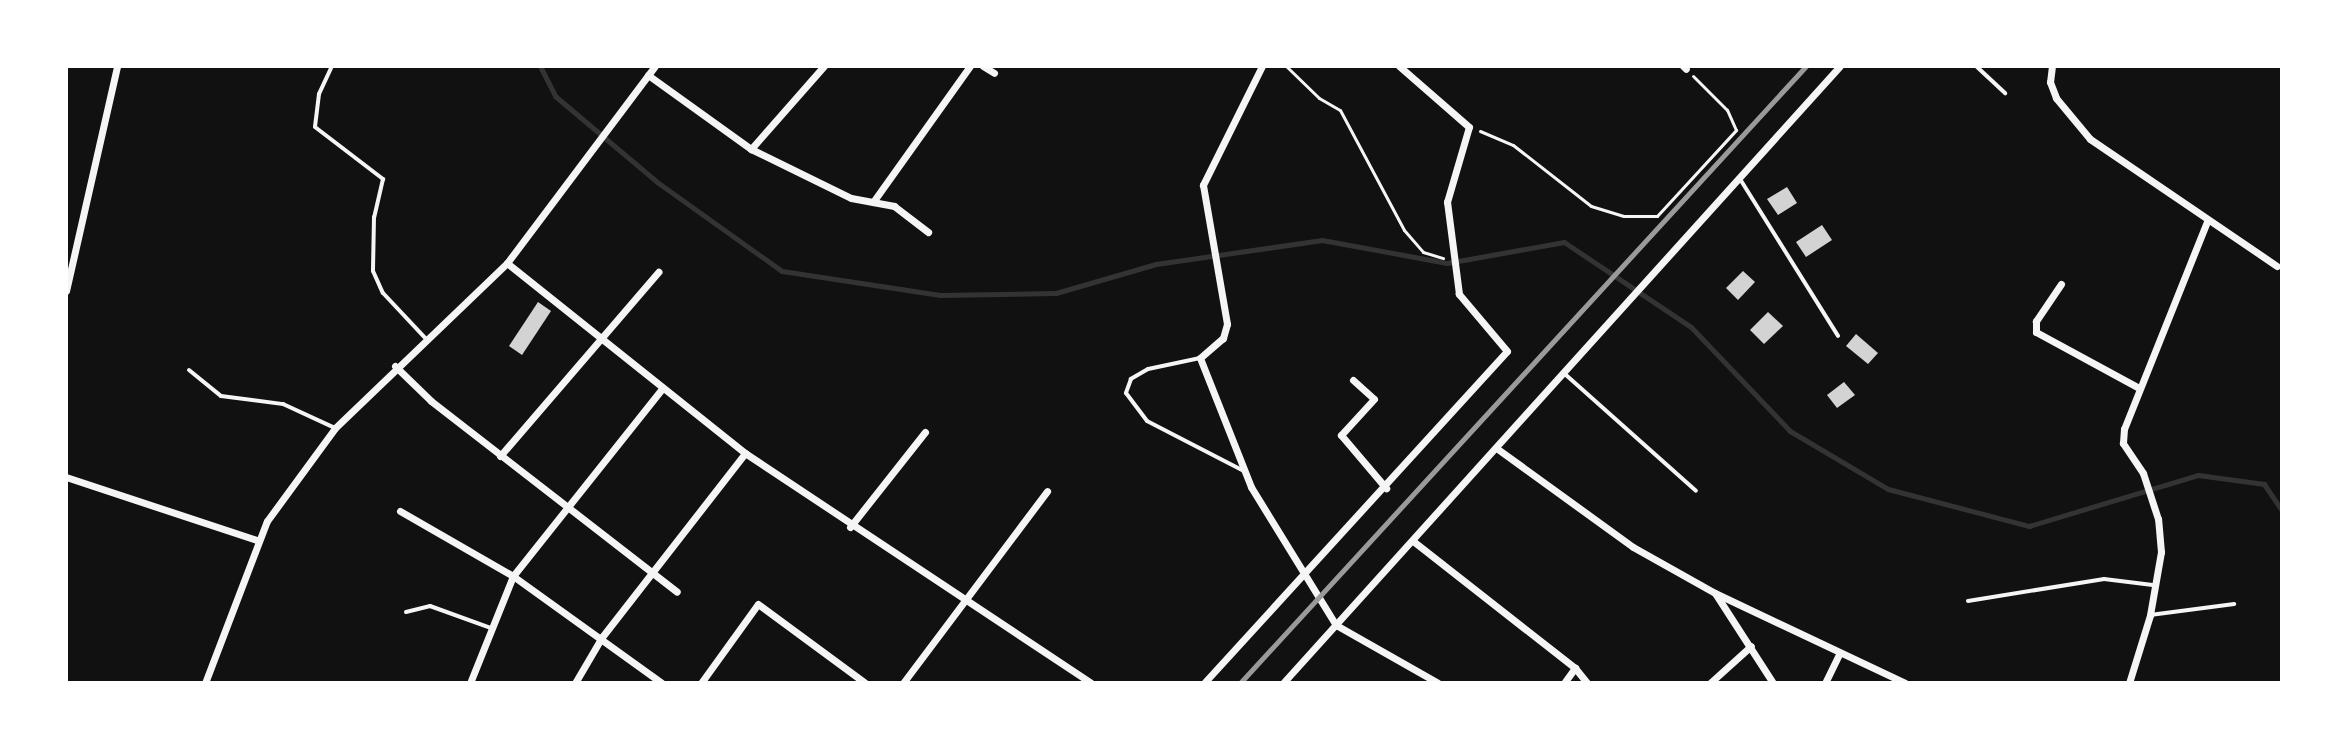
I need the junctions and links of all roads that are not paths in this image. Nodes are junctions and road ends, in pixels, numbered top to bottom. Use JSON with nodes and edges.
{"nodes":[{"id":1,"x":117,"y":66,"type":"edge"},
{"id":2,"x":332,"y":66,"type":"edge"},
{"id":3,"x":655,"y":66,"type":"edge"},
{"id":4,"x":824,"y":66,"type":"edge"},
{"id":5,"x":970,"y":66,"type":"edge"},
{"id":6,"x":983,"y":66,"type":"edge"},
{"id":7,"x":1262,"y":66,"type":"edge"},
{"id":8,"x":1399,"y":66,"type":"edge"},
{"id":9,"x":1840,"y":66,"type":"edge"},
{"id":10,"x":1976,"y":66,"type":"edge"},
{"id":11,"x":2052,"y":66,"type":"edge"},
{"id":12,"x":994,"y":73,"type":"dead end"},
{"id":13,"x":648,"y":75,"type":"junction"},
{"id":14,"x":2005,"y":93,"type":"dead end"},
{"id":15,"x":751,"y":149,"type":"junction"},
{"id":16,"x":1739,"y":177,"type":"junction"},
{"id":17,"x":873,"y":202,"type":"junction"},
{"id":18,"x":2207,"y":222,"type":"junction"},
{"id":19,"x":928,"y":232,"type":"dead end"},
{"id":20,"x":507,"y":263,"type":"junction"},
{"id":21,"x":2279,"y":269,"type":"edge"},
{"id":22,"x":658,"y":272,"type":"dead end"},
{"id":23,"x":68,"y":275,"type":"edge"},
{"id":24,"x":2061,"y":284,"type":"dead end"},
{"id":25,"x":66,"y":291,"type":"edge"},
{"id":26,"x":1838,"y":336,"type":"dead end"},
{"id":27,"x":603,"y":339,"type":"junction"},
{"id":28,"x":427,"y":340,"type":"junction"},
{"id":29,"x":1200,"y":358,"type":"junction"},
{"id":30,"x":395,"y":366,"type":"junction"},
{"id":31,"x":189,"y":370,"type":"dead end"},
{"id":32,"x":1566,"y":375,"type":"junction"},
{"id":33,"x":1353,"y":380,"type":"dead end"},
{"id":34,"x":2139,"y":388,"type":"junction"},
{"id":35,"x":662,"y":389,"type":"junction"},
{"id":36,"x":335,"y":428,"type":"junction"},
{"id":37,"x":925,"y":432,"type":"dead end"},
{"id":38,"x":1499,"y":450,"type":"junction"},
{"id":39,"x":745,"y":453,"type":"junction"},
{"id":40,"x":500,"y":456,"type":"junction"},
{"id":41,"x":1245,"y":472,"type":"junction"},
{"id":42,"x":66,"y":477,"type":"edge"},
{"id":43,"x":1386,"y":488,"type":"junction"},
{"id":44,"x":1047,"y":491,"type":"dead end"},
{"id":45,"x":1696,"y":491,"type":"dead end"},
{"id":46,"x":565,"y":508,"type":"junction"},
{"id":47,"x":400,"y":511,"type":"dead end"},
{"id":48,"x":850,"y":527,"type":"junction"},
{"id":49,"x":257,"y":540,"type":"junction"},
{"id":50,"x":1413,"y":541,"type":"junction"},
{"id":51,"x":1305,"y":571,"type":"junction"},
{"id":52,"x":650,"y":573,"type":"junction"},
{"id":53,"x":513,"y":576,"type":"junction"},
{"id":54,"x":2153,"y":585,"type":"junction"},
{"id":55,"x":677,"y":592,"type":"dead end"},
{"id":56,"x":1715,"y":593,"type":"junction"},
{"id":57,"x":966,"y":601,"type":"junction"},
{"id":58,"x":1968,"y":601,"type":"dead end"},
{"id":59,"x":2234,"y":604,"type":"dead end"},
{"id":60,"x":406,"y":612,"type":"dead end"},
{"id":61,"x":2150,"y":615,"type":"junction"},
{"id":62,"x":1336,"y":625,"type":"junction"},
{"id":63,"x":492,"y":629,"type":"junction"},
{"id":64,"x":602,"y":637,"type":"junction"},
{"id":65,"x":1751,"y":646,"type":"junction"},
{"id":66,"x":1839,"y":654,"type":"junction"},
{"id":67,"x":1575,"y":668,"type":"junction"},
{"id":68,"x":205,"y":683,"type":"edge"},
{"id":69,"x":470,"y":683,"type":"edge"},
{"id":70,"x":575,"y":683,"type":"edge"},
{"id":71,"x":662,"y":683,"type":"edge"},
{"id":72,"x":701,"y":683,"type":"edge"},
{"id":73,"x":865,"y":683,"type":"edge"},
{"id":74,"x":903,"y":683,"type":"edge"},
{"id":75,"x":1091,"y":683,"type":"edge"},
{"id":76,"x":1204,"y":683,"type":"edge"},
{"id":77,"x":1283,"y":683,"type":"edge"},
{"id":78,"x":1438,"y":683,"type":"edge"},
{"id":79,"x":1564,"y":683,"type":"edge"},
{"id":80,"x":1587,"y":683,"type":"edge"},
{"id":81,"x":1710,"y":683,"type":"edge"},
{"id":82,"x":1773,"y":683,"type":"edge"},
{"id":83,"x":1825,"y":683,"type":"edge"},
{"id":84,"x":1905,"y":683,"type":"edge"},
{"id":85,"x":2129,"y":683,"type":"edge"}],
"edges":[{"from":1,"to":23,"type":"street"},
{"from":2,"to":28,"type":"lane"},
{"from":3,"to":13,"type":"street"},
{"from":4,"to":15,"type":"street"},
{"from":5,"to":17,"type":"street"},
{"from":6,"to":12,"type":"street"},
{"from":7,"to":29,"type":"street"},
{"from":8,"to":43,"type":"street"},
{"from":9,"to":16,"type":"street"},
{"from":10,"to":14,"type":"lane"},
{"from":11,"to":18,"type":"street"},
{"from":13,"to":15,"type":"street"},
{"from":13,"to":20,"type":"street"},
{"from":15,"to":17,"type":"street"},
{"from":16,"to":26,"type":"lane"},
{"from":16,"to":32,"type":"street"},
{"from":17,"to":19,"type":"street"},
{"from":18,"to":21,"type":"street"},
{"from":18,"to":34,"type":"street"},
{"from":20,"to":27,"type":"street"},
{"from":20,"to":28,"type":"street"},
{"from":22,"to":27,"type":"street"},
{"from":23,"to":25,"type":"street"},
{"from":24,"to":34,"type":"street"},
{"from":27,"to":35,"type":"street"},
{"from":27,"to":40,"type":"street"},
{"from":28,"to":30,"type":"street"},
{"from":29,"to":41,"type":"street"},
{"from":29,"to":41,"type":"lane"},
{"from":30,"to":36,"type":"street"},
{"from":30,"to":40,"type":"street"},
{"from":31,"to":36,"type":"lane"},
{"from":32,"to":38,"type":"street"},
{"from":32,"to":45,"type":"lane"},
{"from":33,"to":43,"type":"street"},
{"from":34,"to":54,"type":"street"},
{"from":35,"to":39,"type":"street"},
{"from":35,"to":46,"type":"street"},
{"from":36,"to":49,"type":"street"},
{"from":37,"to":48,"type":"street"},
{"from":38,"to":50,"type":"street"},
{"from":38,"to":56,"type":"street"},
{"from":39,"to":48,"type":"street"},
{"from":39,"to":52,"type":"street"},
{"from":40,"to":46,"type":"street"},
{"from":41,"to":51,"type":"street"},
{"from":42,"to":49,"type":"street"},
{"from":43,"to":51,"type":"street"},
{"from":44,"to":57,"type":"street"},
{"from":46,"to":52,"type":"street"},
{"from":46,"to":53,"type":"street"},
{"from":47,"to":53,"type":"street"},
{"from":48,"to":57,"type":"street"},
{"from":49,"to":68,"type":"street"},
{"from":50,"to":62,"type":"street"},
{"from":50,"to":67,"type":"street"},
{"from":51,"to":62,"type":"street"},
{"from":51,"to":76,"type":"street"},
{"from":52,"to":55,"type":"street"},
{"from":52,"to":64,"type":"street"},
{"from":53,"to":63,"type":"street"},
{"from":53,"to":64,"type":"street"},
{"from":54,"to":58,"type":"lane"},
{"from":54,"to":61,"type":"street"},
{"from":56,"to":65,"type":"street"},
{"from":56,"to":66,"type":"street"},
{"from":57,"to":74,"type":"street"},
{"from":57,"to":75,"type":"street"},
{"from":59,"to":61,"type":"lane"},
{"from":60,"to":63,"type":"lane"},
{"from":61,"to":85,"type":"street"},
{"from":62,"to":77,"type":"street"},
{"from":62,"to":78,"type":"street"},
{"from":63,"to":69,"type":"street"},
{"from":64,"to":70,"type":"street"},
{"from":64,"to":71,"type":"street"},
{"from":65,"to":81,"type":"street"},
{"from":65,"to":82,"type":"street"},
{"from":66,"to":83,"type":"street"},
{"from":66,"to":84,"type":"street"},
{"from":67,"to":79,"type":"street"},
{"from":67,"to":80,"type":"street"},
{"from":72,"to":73,"type":"street"}]}
